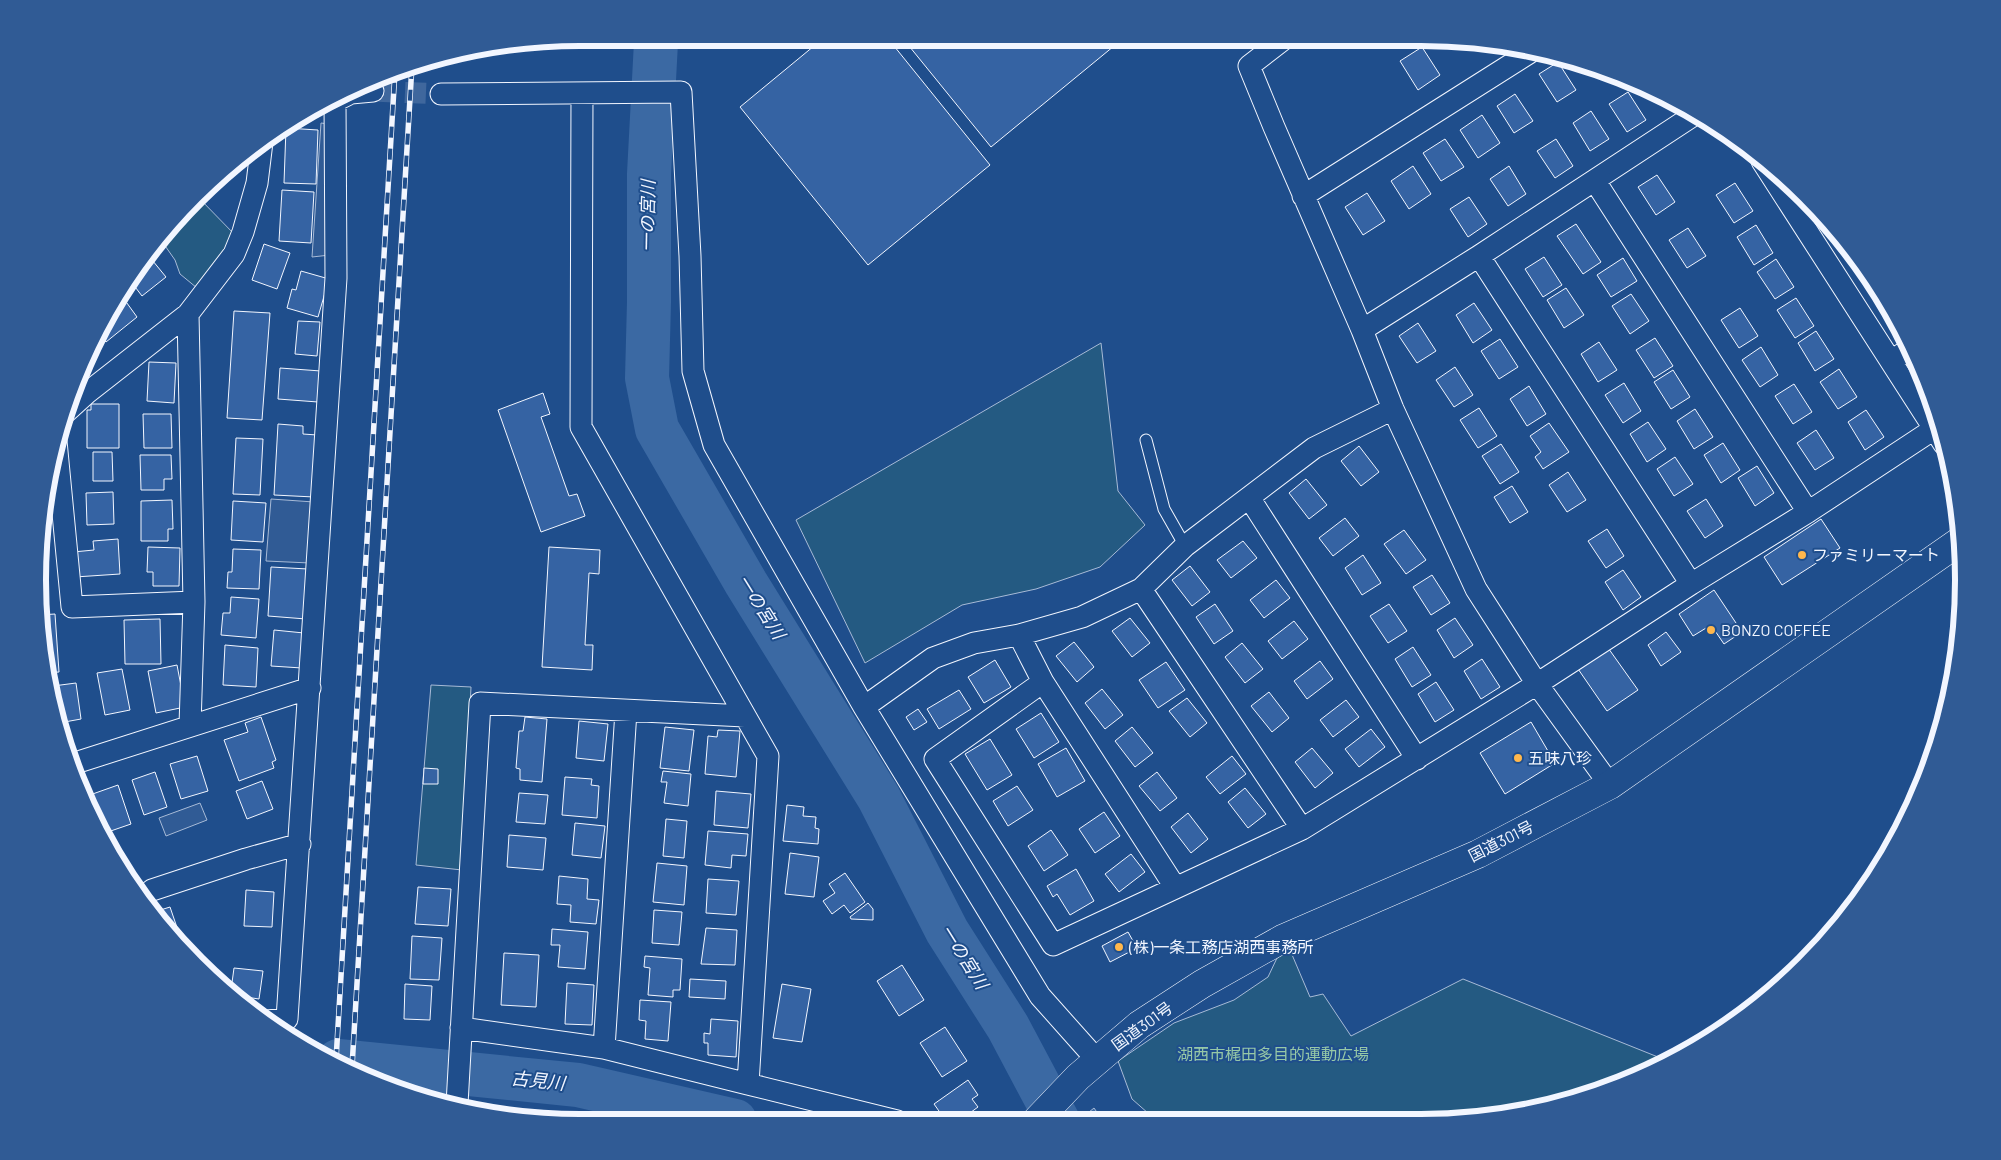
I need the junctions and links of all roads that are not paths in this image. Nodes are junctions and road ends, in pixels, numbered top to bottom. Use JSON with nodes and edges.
{"nodes":[{"id":1,"x":1275,"y":46,"type":"edge"},
{"id":2,"x":1523,"y":57,"type":"edge"},
{"id":3,"x":373,"y":91,"type":"tunnel mouth"},
{"id":4,"x":365,"y":92,"type":"edge"},
{"id":5,"x":441,"y":94,"type":"tunnel mouth"},
{"id":6,"x":582,"y":94,"type":"junction"},
{"id":7,"x":331,"y":108,"type":"edge"},
{"id":8,"x":1689,"y":118,"type":"edge"},
{"id":9,"x":261,"y":153,"type":"edge"},
{"id":10,"x":1774,"y":180,"type":"edge"},
{"id":11,"x":1595,"y":181,"type":"junction"},
{"id":12,"x":1303,"y":196,"type":"junction"},
{"id":13,"x":1479,"y":256,"type":"junction"},
{"id":14,"x":188,"y":314,"type":"junction"},
{"id":15,"x":1362,"y":330,"type":"junction"},
{"id":16,"x":1904,"y":353,"type":"edge"},
{"id":17,"x":1890,"y":361,"type":"junction"},
{"id":18,"x":77,"y":402,"type":"edge"},
{"id":19,"x":1393,"y":409,"type":"junction"},
{"id":20,"x":1931,"y":424,"type":"edge"},
{"id":21,"x":1936,"y":438,"type":"edge"},
{"id":22,"x":1146,"y":440,"type":"dead end"},
{"id":23,"x":59,"y":468,"type":"edge"},
{"id":24,"x":1250,"y":499,"type":"junction"},
{"id":25,"x":1808,"y":512,"type":"junction"},
{"id":26,"x":1954,"y":545,"type":"edge"},
{"id":27,"x":1185,"y":546,"type":"junction"},
{"id":28,"x":1691,"y":584,"type":"junction"},
{"id":29,"x":1141,"y":589,"type":"junction"},
{"id":30,"x":194,"y":602,"type":"junction"},
{"id":31,"x":1019,"y":635,"type":"junction"},
{"id":32,"x":1043,"y":682,"type":"junction"},
{"id":33,"x":1537,"y":684,"type":"junction"},
{"id":34,"x":310,"y":688,"type":"junction"},
{"id":35,"x":864,"y":707,"type":"junction"},
{"id":36,"x":626,"y":711,"type":"junction"},
{"id":37,"x":746,"y":716,"type":"junction"},
{"id":38,"x":190,"y":725,"type":"junction"},
{"id":39,"x":1416,"y":759,"type":"junction"},
{"id":40,"x":79,"y":762,"type":"edge"},
{"id":41,"x":1610,"y":786,"type":"junction"},
{"id":42,"x":1302,"y":829,"type":"junction"},
{"id":43,"x":300,"y":844,"type":"junction"},
{"id":44,"x":1175,"y":887,"type":"junction"},
{"id":45,"x":148,"y":893,"type":"edge"},
{"id":46,"x":278,"y":1020,"type":"edge"},
{"id":47,"x":461,"y":1028,"type":"junction"},
{"id":48,"x":604,"y":1048,"type":"junction"},
{"id":49,"x":1088,"y":1069,"type":"junction"},
{"id":50,"x":748,"y":1084,"type":"junction"},
{"id":51,"x":457,"y":1099,"type":"edge"},
{"id":52,"x":871,"y":1114,"type":"edge"},
{"id":53,"x":1043,"y":1114,"type":"edge"}],
"edges":[{"from":1,"to":12,"type":"street"},
{"from":2,"to":12,"type":"street"},
{"from":3,"to":4,"type":"street"},
{"from":5,"to":6,"type":"street"},
{"from":6,"to":35,"type":"street"},
{"from":6,"to":37,"type":"street"},
{"from":7,"to":34,"type":"street"},
{"from":8,"to":11,"type":"street"},
{"from":9,"to":14,"type":"street"},
{"from":10,"to":17,"type":"street"},
{"from":11,"to":13,"type":"street"},
{"from":11,"to":25,"type":"street"},
{"from":12,"to":15,"type":"street"},
{"from":13,"to":15,"type":"street"},
{"from":13,"to":28,"type":"street"},
{"from":14,"to":18,"type":"street"},
{"from":14,"to":30,"type":"street"},
{"from":15,"to":19,"type":"street"},
{"from":16,"to":17,"type":"street"},
{"from":17,"to":20,"type":"street"},
{"from":19,"to":24,"type":"street"},
{"from":19,"to":33,"type":"street"},
{"from":21,"to":25,"type":"street"},
{"from":22,"to":27,"type":"lane"},
{"from":23,"to":30,"type":"street"},
{"from":24,"to":27,"type":"street"},
{"from":24,"to":39,"type":"street"},
{"from":25,"to":28,"type":"street"},
{"from":26,"to":41,"type":"highway","name":"国道301号"},
{"from":27,"to":29,"type":"street"},
{"from":28,"to":33,"type":"street"},
{"from":29,"to":31,"type":"street"},
{"from":29,"to":42,"type":"street"},
{"from":30,"to":38,"type":"street"},
{"from":31,"to":32,"type":"street"},
{"from":31,"to":35,"type":"street"},
{"from":32,"to":44,"type":"street"},
{"from":32,"to":44,"type":"street"},
{"from":33,"to":39,"type":"street"},
{"from":33,"to":41,"type":"street"},
{"from":34,"to":38,"type":"street"},
{"from":34,"to":43,"type":"street"},
{"from":35,"to":49,"type":"street"},
{"from":36,"to":37,"type":"street"},
{"from":36,"to":47,"type":"street"},
{"from":36,"to":48,"type":"street"},
{"from":37,"to":50,"type":"street"},
{"from":38,"to":40,"type":"street"},
{"from":39,"to":42,"type":"street"},
{"from":41,"to":49,"type":"highway","name":"国道301号"},
{"from":42,"to":44,"type":"street"},
{"from":43,"to":45,"type":"street"},
{"from":43,"to":46,"type":"street"},
{"from":47,"to":48,"type":"street"},
{"from":47,"to":51,"type":"street"},
{"from":48,"to":50,"type":"street"},
{"from":49,"to":53,"type":"highway","name":"国道301号"},
{"from":50,"to":52,"type":"street"}]}
